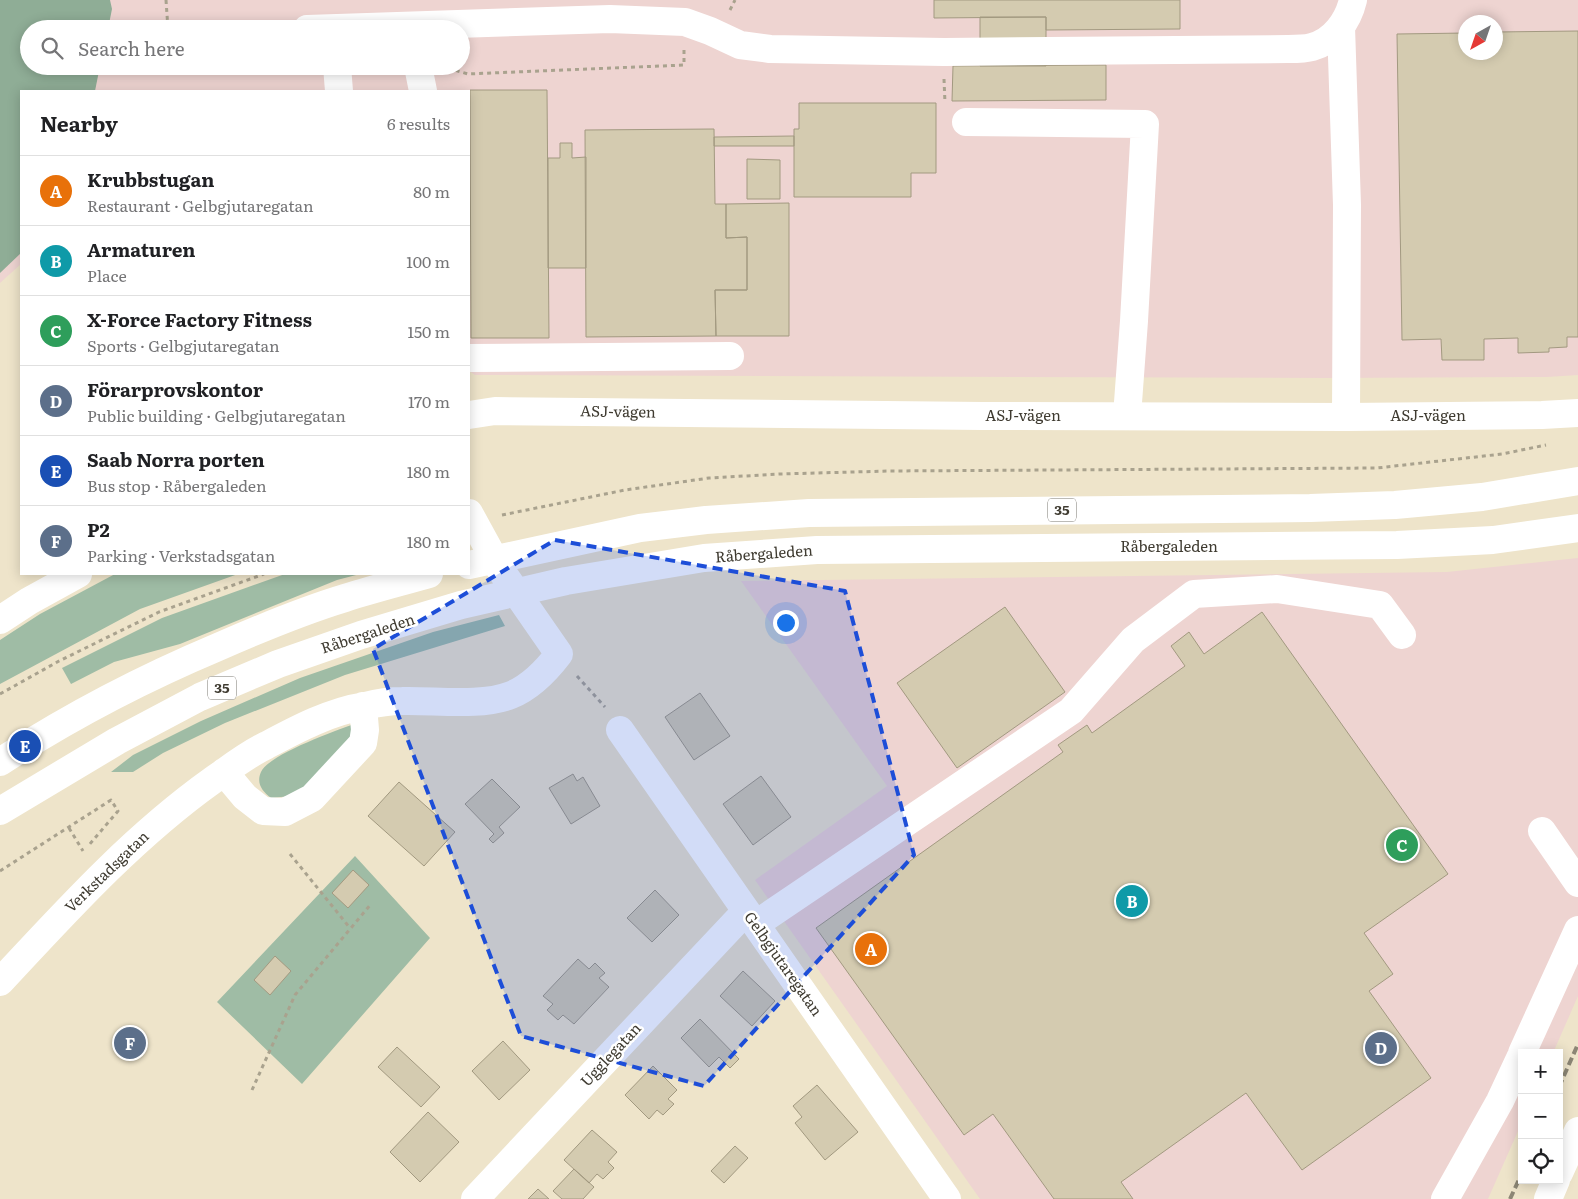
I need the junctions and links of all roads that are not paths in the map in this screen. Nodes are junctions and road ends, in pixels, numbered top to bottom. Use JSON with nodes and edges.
{"nodes":[{"id":1,"x":1353,"y":0,"type":"edge"},
{"id":2,"x":684,"y":22,"type":"edge"},
{"id":3,"x":470,"y":25,"type":"edge"},
{"id":4,"x":1341,"y":27,"type":"junction"},
{"id":5,"x":338,"y":75,"type":"edge"},
{"id":6,"x":420,"y":75,"type":"edge"},
{"id":7,"x":339,"y":90,"type":"edge"},
{"id":8,"x":423,"y":90,"type":"edge"},
{"id":9,"x":966,"y":122,"type":"dead end"},
{"id":10,"x":730,"y":356,"type":"dead end"},
{"id":11,"x":470,"y":358,"type":"edge"},
{"id":12,"x":1578,"y":413,"type":"edge"},
{"id":13,"x":470,"y":415,"type":"edge"},
{"id":14,"x":1127,"y":416,"type":"junction"},
{"id":15,"x":1346,"y":417,"type":"junction"},
{"id":16,"x":1578,"y":481,"type":"edge"},
{"id":17,"x":470,"y":515,"type":"edge"},
{"id":18,"x":1578,"y":528,"type":"edge"},
{"id":19,"x":470,"y":565,"type":"edge"},
{"id":20,"x":76,"y":575,"type":"edge"},
{"id":21,"x":425,"y":575,"type":"edge"},
{"id":22,"x":0,"y":620,"type":"edge"},
{"id":23,"x":1402,"y":635,"type":"dead end"},
{"id":24,"x":363,"y":706,"type":"junction"},
{"id":25,"x":620,"y":730,"type":"road end"},
{"id":26,"x":0,"y":762,"type":"edge"},
{"id":27,"x":224,"y":772,"type":"junction"},
{"id":28,"x":0,"y":811,"type":"edge"},
{"id":29,"x":1542,"y":831,"type":"dead end"},
{"id":30,"x":1578,"y":883,"type":"edge"},
{"id":31,"x":751,"y":918,"type":"junction"},
{"id":32,"x":1578,"y":930,"type":"edge"},
{"id":33,"x":0,"y":982,"type":"edge"},
{"id":34,"x":1524,"y":1049,"type":"edge"},
{"id":35,"x":1518,"y":1062,"type":"edge"},
{"id":36,"x":1554,"y":1184,"type":"edge"},
{"id":37,"x":475,"y":1199,"type":"edge"},
{"id":38,"x":946,"y":1199,"type":"edge"},
{"id":39,"x":1445,"y":1199,"type":"edge"},
{"id":40,"x":1548,"y":1199,"type":"edge"}],
"edges":[{"from":1,"to":4,"type":"street"},
{"from":2,"to":3,"type":"street"},
{"from":2,"to":4,"type":"street"},
{"from":4,"to":15,"type":"street"},
{"from":5,"to":7,"type":"street"},
{"from":6,"to":8,"type":"street"},
{"from":9,"to":14,"type":"street"},
{"from":10,"to":11,"type":"street"},
{"from":12,"to":15,"type":"street","name":"ASJ-vägen"},
{"from":13,"to":14,"type":"street","name":"ASJ-vägen"},
{"from":14,"to":15,"type":"street","name":"ASJ-vägen"},
{"from":16,"to":19,"type":"street","number":"35"},
{"from":17,"to":24,"type":"street","name":"Verkstadsgatan"},
{"from":18,"to":28,"type":"street","name":"Råbergaleden","number":"35"},
{"from":20,"to":22,"type":"street"},
{"from":21,"to":26,"type":"street"},
{"from":23,"to":31,"type":"street","name":"Ugglegatan"},
{"from":24,"to":27,"type":"street","name":"Verkstadsgatan"},
{"from":24,"to":27,"type":"street"},
{"from":25,"to":31,"type":"street","name":"Gelbgjutaregatan"},
{"from":27,"to":33,"type":"street","name":"Verkstadsgatan"},
{"from":29,"to":30,"type":"street"},
{"from":31,"to":37,"type":"street","name":"Ugglegatan"},
{"from":31,"to":38,"type":"street","name":"Gelbgjutaregatan"},
{"from":32,"to":34,"type":"street"},
{"from":35,"to":39,"type":"street"},
{"from":36,"to":40,"type":"street"}]}
